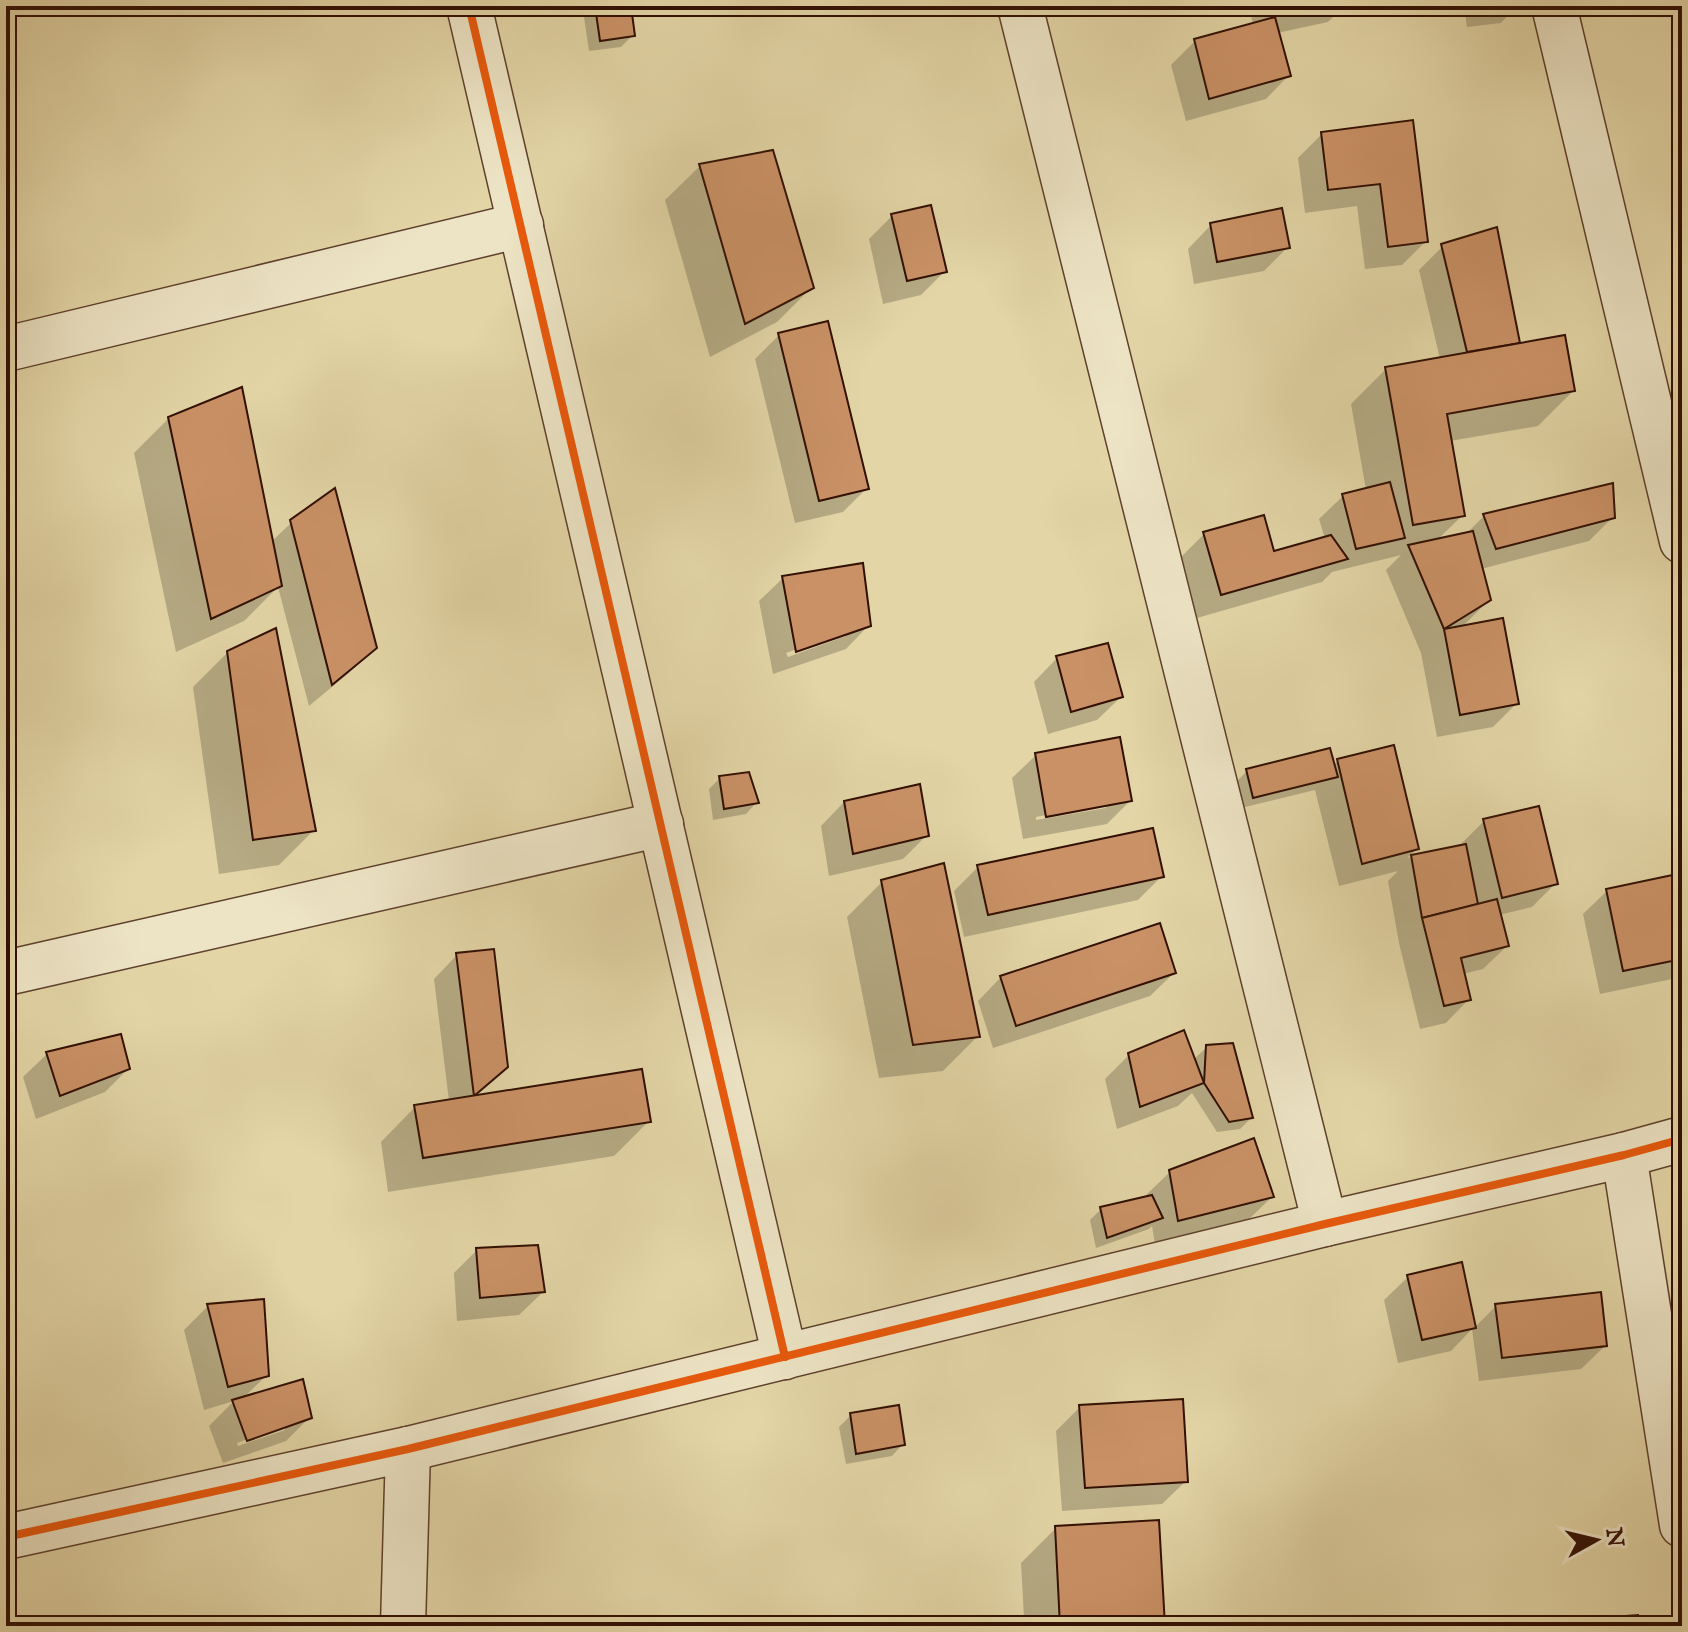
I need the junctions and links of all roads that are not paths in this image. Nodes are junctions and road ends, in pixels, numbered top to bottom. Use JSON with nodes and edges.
{"nodes":[{"id":1,"x":469,"y":6,"type":"edge"},
{"id":2,"x":1020,"y":6,"type":"edge"},
{"id":3,"x":1554,"y":6,"type":"edge"},
{"id":4,"x":521,"y":225,"type":"junction"},
{"id":5,"x":6,"y":349,"type":"edge"},
{"id":6,"x":1682,"y":541,"type":"edge"},
{"id":7,"x":661,"y":824,"type":"junction"},
{"id":8,"x":6,"y":973,"type":"edge"},
{"id":9,"x":1682,"y":1139,"type":"edge"},
{"id":10,"x":1624,"y":1155,"type":"junction"},
{"id":11,"x":1325,"y":1224,"type":"junction"},
{"id":12,"x":785,"y":1357,"type":"junction"},
{"id":13,"x":408,"y":1449,"type":"junction"},
{"id":14,"x":1682,"y":1525,"type":"edge"},
{"id":15,"x":6,"y":1537,"type":"edge"},
{"id":16,"x":403,"y":1626,"type":"edge"}],
"edges":[{"from":1,"to":4,"type":"street"},
{"from":2,"to":11,"type":"street"},
{"from":3,"to":6,"type":"street"},
{"from":4,"to":5,"type":"street"},
{"from":4,"to":7,"type":"street"},
{"from":7,"to":8,"type":"street"},
{"from":7,"to":12,"type":"street"},
{"from":9,"to":10,"type":"street"},
{"from":10,"to":11,"type":"street"},
{"from":10,"to":14,"type":"street"},
{"from":11,"to":12,"type":"street"},
{"from":12,"to":13,"type":"street"},
{"from":13,"to":15,"type":"street"},
{"from":13,"to":16,"type":"street"}]}
